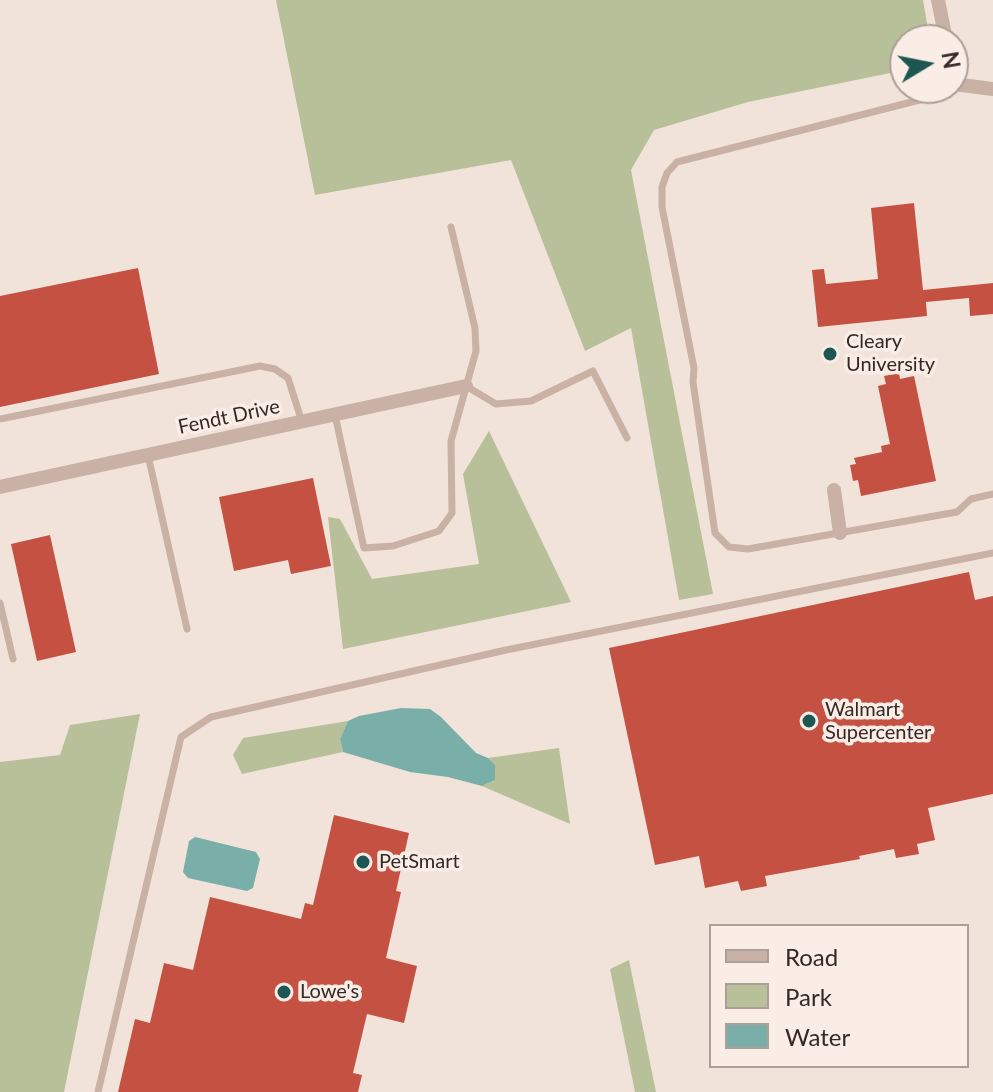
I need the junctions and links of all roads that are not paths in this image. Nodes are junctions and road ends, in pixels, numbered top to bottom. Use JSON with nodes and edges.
{"nodes":[{"id":1,"x":938,"y":0,"type":"edge"},
{"id":2,"x":943,"y":24,"type":"edge"},
{"id":3,"x":969,"y":86,"type":"edge"},
{"id":4,"x":993,"y":89,"type":"edge"},
{"id":5,"x":906,"y":104,"type":"edge"},
{"id":6,"x":451,"y":227,"type":"dead end"},
{"id":7,"x":466,"y":386,"type":"junction"},
{"id":8,"x":335,"y":415,"type":"junction"},
{"id":9,"x":0,"y":419,"type":"edge"},
{"id":10,"x":302,"y":422,"type":"junction"},
{"id":11,"x":627,"y":438,"type":"dead end"},
{"id":12,"x":148,"y":455,"type":"junction"},
{"id":13,"x":0,"y":487,"type":"edge"},
{"id":14,"x":834,"y":490,"type":"dead end"},
{"id":15,"x":993,"y":494,"type":"edge"},
{"id":16,"x":840,"y":533,"type":"junction"},
{"id":17,"x":993,"y":553,"type":"edge"},
{"id":18,"x":0,"y":603,"type":"edge"},
{"id":19,"x":187,"y":629,"type":"dead end"},
{"id":20,"x":13,"y":659,"type":"dead end"},
{"id":21,"x":98,"y":1092,"type":"edge"}],
"edges":[{"from":1,"to":2,"type":"street"},
{"from":3,"to":4,"type":"street"},
{"from":5,"to":16,"type":"lane"},
{"from":6,"to":7,"type":"lane"},
{"from":7,"to":8,"type":"street","name":"Fendt Drive"},
{"from":7,"to":8,"type":"lane"},
{"from":7,"to":11,"type":"lane"},
{"from":8,"to":10,"type":"street","name":"Fendt Drive"},
{"from":9,"to":10,"type":"lane"},
{"from":10,"to":12,"type":"street","name":"Fendt Drive"},
{"from":12,"to":13,"type":"street","name":"Fendt Drive"},
{"from":12,"to":19,"type":"lane"},
{"from":14,"to":16,"type":"street"},
{"from":15,"to":16,"type":"lane"},
{"from":17,"to":21,"type":"lane"},
{"from":18,"to":20,"type":"lane"}]}
